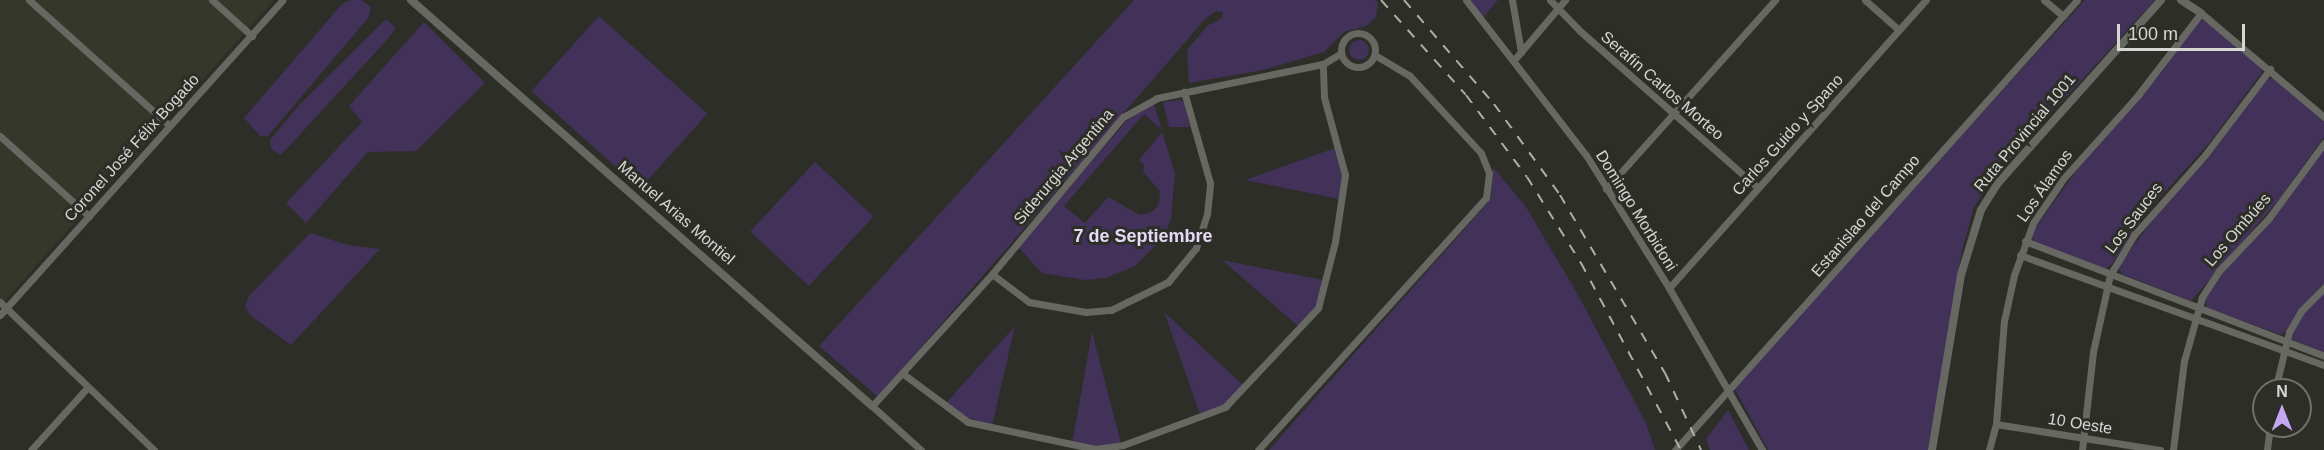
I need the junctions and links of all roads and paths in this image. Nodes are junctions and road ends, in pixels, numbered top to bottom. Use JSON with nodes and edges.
{"nodes":[{"id":1,"x":29,"y":0,"type":"edge"},
{"id":2,"x":212,"y":0,"type":"edge"},
{"id":3,"x":283,"y":0,"type":"edge"},
{"id":4,"x":411,"y":0,"type":"edge"},
{"id":5,"x":1466,"y":0,"type":"edge"},
{"id":6,"x":1512,"y":0,"type":"edge"},
{"id":7,"x":1550,"y":0,"type":"edge"},
{"id":8,"x":1565,"y":0,"type":"edge"},
{"id":9,"x":1775,"y":0,"type":"edge"},
{"id":10,"x":1864,"y":0,"type":"edge"},
{"id":11,"x":1926,"y":0,"type":"edge"},
{"id":12,"x":2044,"y":0,"type":"edge"},
{"id":13,"x":2077,"y":0,"type":"edge"},
{"id":14,"x":2161,"y":0,"type":"edge"},
{"id":15,"x":2181,"y":0,"type":"edge"},
{"id":16,"x":1558,"y":8,"type":"junction"},
{"id":17,"x":2201,"y":12,"type":"junction"},
{"id":18,"x":2063,"y":16,"type":"junction"},
{"id":19,"x":1899,"y":30,"type":"junction"},
{"id":20,"x":252,"y":36,"type":"junction"},
{"id":21,"x":1521,"y":52,"type":"junction"},
{"id":22,"x":1341,"y":53,"type":"junction"},
{"id":23,"x":1375,"y":55,"type":"junction"},
{"id":24,"x":1514,"y":60,"type":"junction"},
{"id":25,"x":1323,"y":64,"type":"junction"},
{"id":26,"x":2270,"y":69,"type":"junction"},
{"id":27,"x":1184,"y":92,"type":"junction"},
{"id":28,"x":1672,"y":114,"type":"junction"},
{"id":29,"x":2324,"y":117,"type":"edge"},
{"id":30,"x":169,"y":125,"type":"junction"},
{"id":31,"x":0,"y":136,"type":"edge"},
{"id":32,"x":2324,"y":143,"type":"edge"},
{"id":33,"x":1758,"y":188,"type":"junction"},
{"id":34,"x":1606,"y":189,"type":"junction"},
{"id":35,"x":89,"y":216,"type":"junction"},
{"id":36,"x":2025,"y":241,"type":"junction"},
{"id":37,"x":2020,"y":255,"type":"junction"},
{"id":38,"x":992,"y":274,"type":"junction"},
{"id":39,"x":2110,"y":275,"type":"junction"},
{"id":40,"x":2106,"y":287,"type":"junction"},
{"id":41,"x":1669,"y":288,"type":"junction"},
{"id":42,"x":2324,"y":288,"type":"edge"},
{"id":43,"x":0,"y":302,"type":"edge"},
{"id":44,"x":6,"y":308,"type":"junction"},
{"id":45,"x":2198,"y":308,"type":"junction"},
{"id":46,"x":0,"y":315,"type":"edge"},
{"id":47,"x":2193,"y":318,"type":"junction"},
{"id":48,"x":2285,"y":340,"type":"junction"},
{"id":49,"x":2282,"y":350,"type":"junction"},
{"id":50,"x":2324,"y":356,"type":"edge"},
{"id":51,"x":2324,"y":365,"type":"edge"},
{"id":52,"x":902,"y":373,"type":"junction"},
{"id":53,"x":2277,"y":378,"type":"edge"},
{"id":54,"x":87,"y":388,"type":"junction"},
{"id":55,"x":1729,"y":390,"type":"junction"},
{"id":56,"x":872,"y":406,"type":"junction"},
{"id":57,"x":1996,"y":424,"type":"junction"},
{"id":58,"x":2084,"y":438,"type":"junction"},
{"id":59,"x":31,"y":450,"type":"edge"},
{"id":60,"x":154,"y":450,"type":"edge"},
{"id":61,"x":921,"y":450,"type":"edge"},
{"id":62,"x":1258,"y":450,"type":"edge"},
{"id":63,"x":1675,"y":450,"type":"edge"},
{"id":64,"x":1762,"y":450,"type":"edge"},
{"id":65,"x":1932,"y":450,"type":"edge"},
{"id":66,"x":1989,"y":450,"type":"edge"},
{"id":67,"x":2082,"y":450,"type":"edge"},
{"id":68,"x":2160,"y":450,"type":"edge"},
{"id":69,"x":2173,"y":450,"type":"edge"}],
"edges":[{"from":1,"to":30,"type":"street"},
{"from":2,"to":20,"type":"street"},
{"from":3,"to":20,"type":"street","name":"Coronel José Félix Bogado"},
{"from":4,"to":56,"type":"street","name":"Manuel Arias Montiel"},
{"from":5,"to":24,"type":"street","name":"Domingo Morbidoni"},
{"from":6,"to":21,"type":"street"},
{"from":7,"to":16,"type":"street","name":"Serafín Carlos Morteo"},
{"from":8,"to":16,"type":"street"},
{"from":9,"to":28,"type":"street"},
{"from":10,"to":19,"type":"street"},
{"from":11,"to":19,"type":"street","name":"Carlos Guido y Spano"},
{"from":12,"to":18,"type":"street"},
{"from":13,"to":18,"type":"street","name":"Estanislao del Campo"},
{"from":14,"to":65,"type":"street","name":"Ruta Provincial 1001"},
{"from":15,"to":17,"type":"street"},
{"from":16,"to":21,"type":"street"},
{"from":16,"to":28,"type":"street","name":"Serafín Carlos Morteo"},
{"from":17,"to":26,"type":"street"},
{"from":17,"to":36,"type":"street","name":"Los Álamos"},
{"from":18,"to":55,"type":"street","name":"Estanislao del Campo"},
{"from":19,"to":33,"type":"street","name":"Carlos Guido y Spano"},
{"from":20,"to":30,"type":"street","name":"Coronel José Félix Bogado"},
{"from":21,"to":24,"type":"street"},
{"from":22,"to":23,"type":"street"},
{"from":22,"to":23,"type":"street","name":"Siderurgia Argentina"},
{"from":22,"to":25,"type":"street","name":"Siderurgia Argentina"},
{"from":23,"to":62,"type":"street"},
{"from":24,"to":34,"type":"street","name":"Domingo Morbidoni"},
{"from":25,"to":27,"type":"street","name":"Siderurgia Argentina"},
{"from":25,"to":52,"type":"street"},
{"from":26,"to":29,"type":"street"},
{"from":26,"to":39,"type":"street","name":"Los Sauces"},
{"from":27,"to":38,"type":"street","name":"Siderurgia Argentina"},
{"from":27,"to":38,"type":"street"},
{"from":28,"to":33,"type":"street","name":"Serafín Carlos Morteo"},
{"from":28,"to":34,"type":"street"},
{"from":30,"to":35,"type":"street","name":"Coronel José Félix Bogado"},
{"from":31,"to":35,"type":"street"},
{"from":32,"to":45,"type":"street","name":"Los Ombúes"},
{"from":33,"to":41,"type":"street","name":"Carlos Guido y Spano"},
{"from":34,"to":41,"type":"street","name":"Domingo Morbidoni"},
{"from":35,"to":44,"type":"street","name":"Coronel José Félix Bogado"},
{"from":36,"to":37,"type":"street","name":"Los Álamos"},
{"from":36,"to":39,"type":"street"},
{"from":37,"to":40,"type":"street"},
{"from":37,"to":57,"type":"street","name":"Los Álamos"},
{"from":38,"to":52,"type":"street","name":"Siderurgia Argentina"},
{"from":39,"to":40,"type":"street","name":"Los Sauces"},
{"from":39,"to":45,"type":"street"},
{"from":40,"to":47,"type":"street"},
{"from":40,"to":58,"type":"street","name":"Los Sauces"},
{"from":41,"to":55,"type":"street","name":"Domingo Morbidoni"},
{"from":42,"to":48,"type":"street"},
{"from":43,"to":44,"type":"street"},
{"from":44,"to":46,"type":"street","name":"Coronel José Félix Bogado"},
{"from":44,"to":54,"type":"street"},
{"from":45,"to":47,"type":"street","name":"Los Ombúes"},
{"from":45,"to":48,"type":"street"},
{"from":47,"to":49,"type":"street"},
{"from":47,"to":69,"type":"street","name":"Los Ombúes"},
{"from":48,"to":49,"type":"street"},
{"from":48,"to":50,"type":"street"},
{"from":49,"to":51,"type":"street"},
{"from":49,"to":53,"type":"street"},
{"from":52,"to":56,"type":"street","name":"Siderurgia Argentina"},
{"from":54,"to":59,"type":"street"},
{"from":54,"to":60,"type":"street"},
{"from":55,"to":63,"type":"street","name":"Estanislao del Campo"},
{"from":55,"to":64,"type":"street","name":"Domingo Morbidoni"},
{"from":56,"to":61,"type":"street","name":"Manuel Arias Montiel"},
{"from":57,"to":58,"type":"street","name":"10 Oeste"},
{"from":57,"to":66,"type":"street","name":"Los Álamos"},
{"from":58,"to":67,"type":"street","name":"Los Sauces"},
{"from":58,"to":68,"type":"street","name":"10 Oeste"}]}
